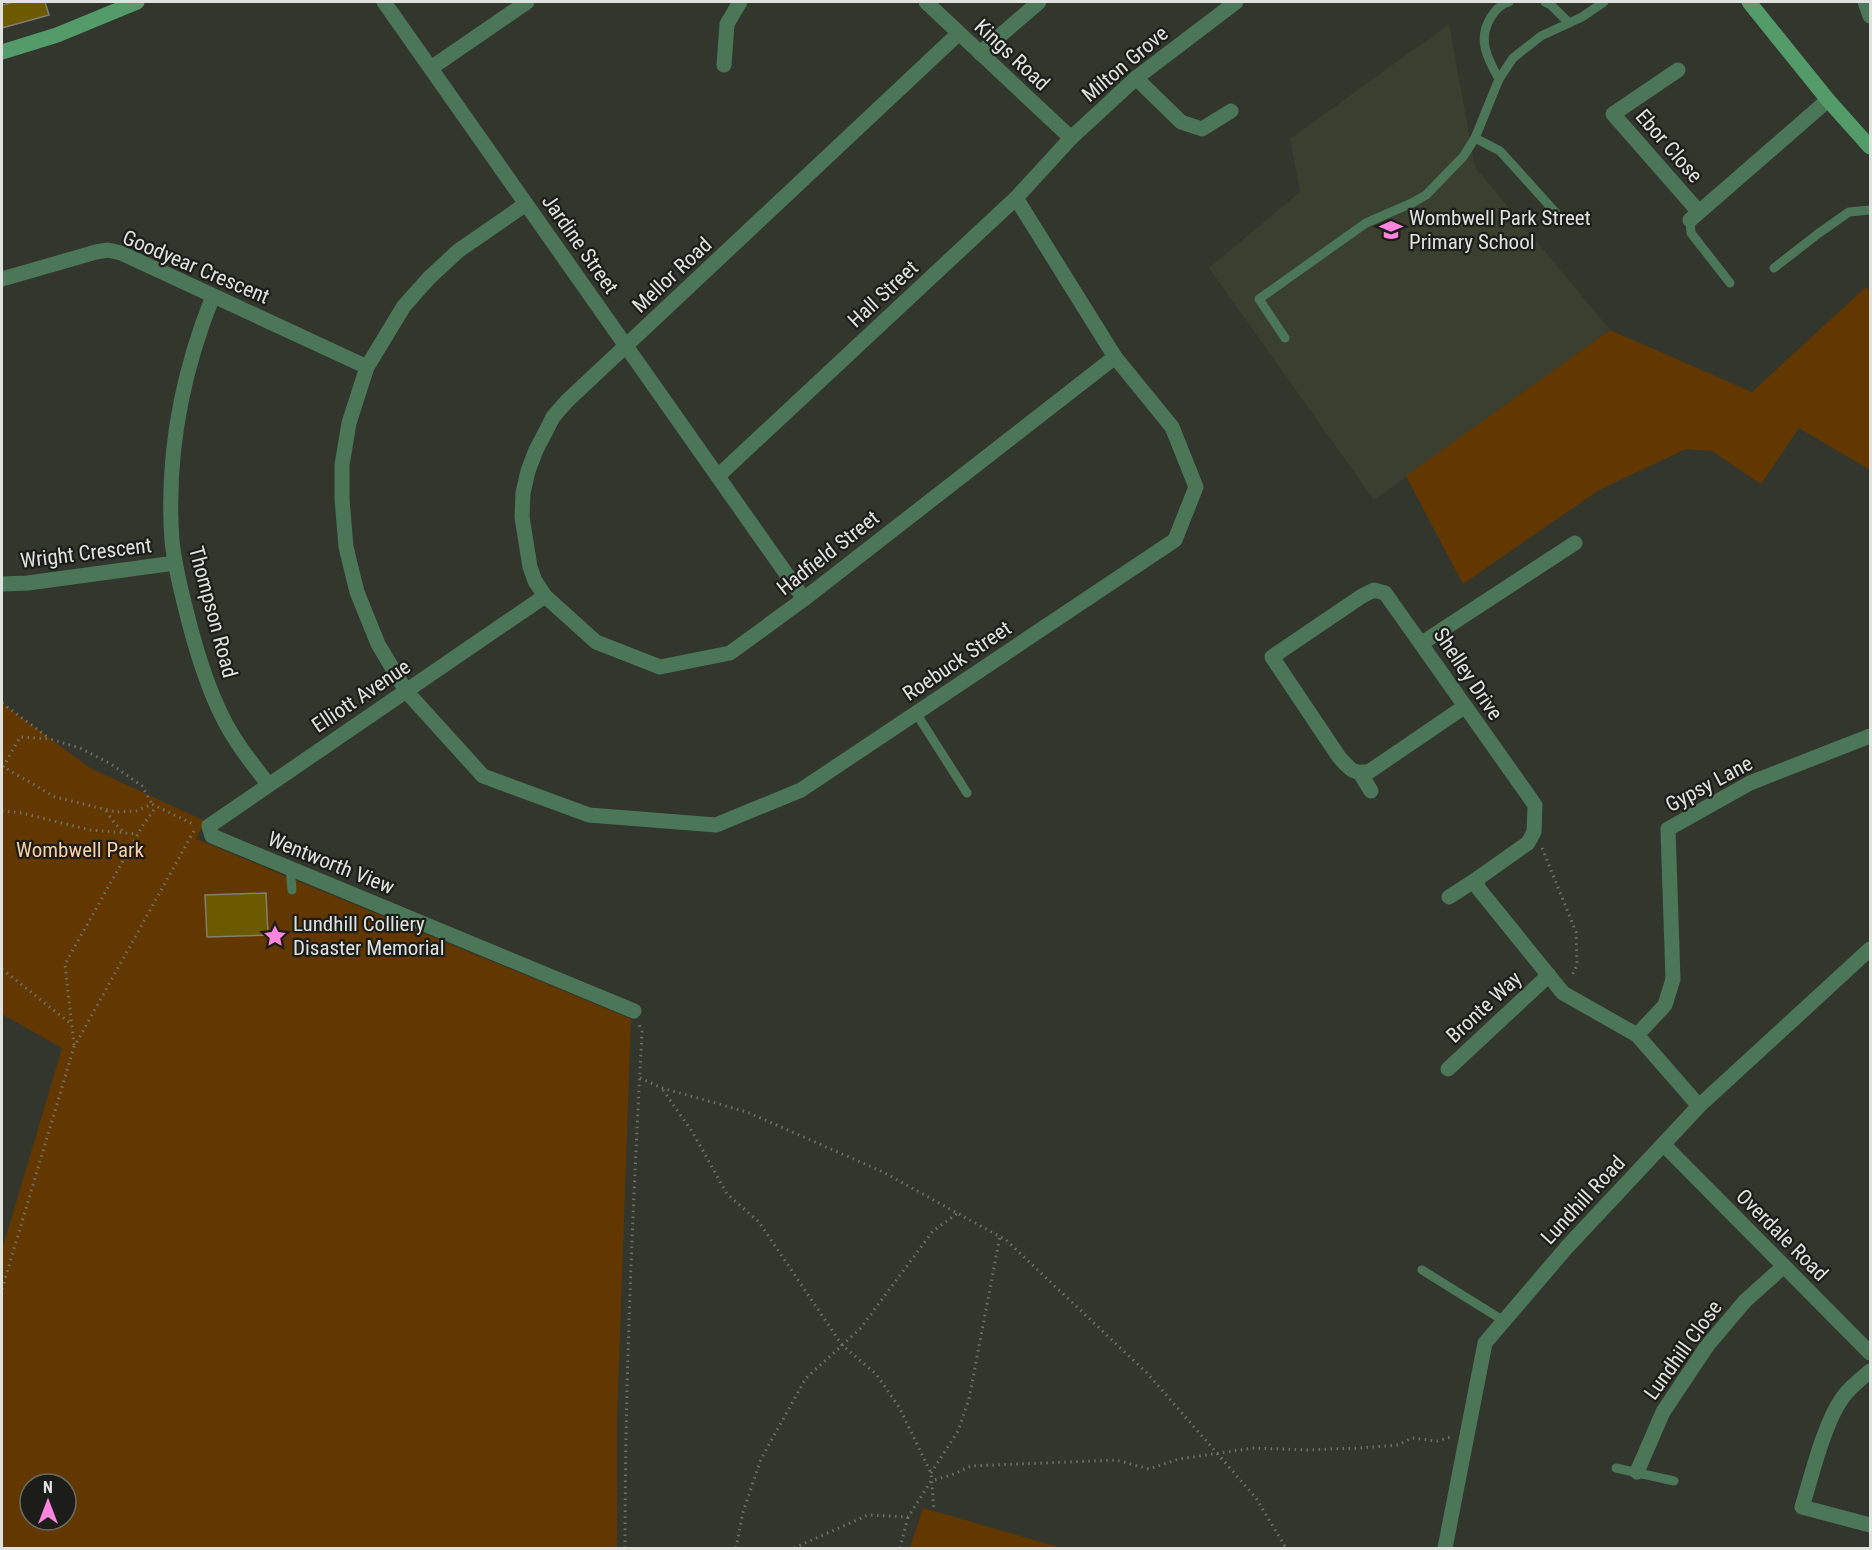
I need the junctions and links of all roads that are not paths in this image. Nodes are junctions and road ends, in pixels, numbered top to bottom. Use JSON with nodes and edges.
{"nodes":[{"id":1,"x":136,"y":2,"type":"edge"},
{"id":2,"x":384,"y":2,"type":"edge"},
{"id":3,"x":527,"y":2,"type":"edge"},
{"id":4,"x":740,"y":2,"type":"edge"},
{"id":5,"x":926,"y":2,"type":"edge"},
{"id":6,"x":1039,"y":2,"type":"edge"},
{"id":7,"x":1236,"y":2,"type":"edge"},
{"id":8,"x":1509,"y":2,"type":"edge"},
{"id":9,"x":1545,"y":2,"type":"edge"},
{"id":10,"x":1604,"y":2,"type":"edge"},
{"id":11,"x":1749,"y":2,"type":"edge"},
{"id":12,"x":1865,"y":2,"type":"edge"},
{"id":13,"x":1870,"y":16,"type":"edge"},
{"id":14,"x":1569,"y":23,"type":"junction"},
{"id":15,"x":958,"y":34,"type":"junction"},
{"id":16,"x":2,"y":52,"type":"edge"},
{"id":17,"x":980,"y":53,"type":"junction"},
{"id":18,"x":724,"y":65,"type":"dead end"},
{"id":19,"x":431,"y":68,"type":"junction"},
{"id":20,"x":1678,"y":70,"type":"dead end"},
{"id":21,"x":1136,"y":78,"type":"junction"},
{"id":22,"x":1499,"y":79,"type":"junction"},
{"id":23,"x":1828,"y":100,"type":"junction"},
{"id":24,"x":1231,"y":111,"type":"dead end"},
{"id":25,"x":1071,"y":138,"type":"junction"},
{"id":26,"x":1475,"y":138,"type":"junction"},
{"id":27,"x":1870,"y":147,"type":"edge"},
{"id":28,"x":1016,"y":198,"type":"junction"},
{"id":29,"x":526,"y":204,"type":"junction"},
{"id":30,"x":1870,"y":210,"type":"edge"},
{"id":31,"x":1556,"y":213,"type":"dead end"},
{"id":32,"x":1694,"y":216,"type":"junction"},
{"id":33,"x":1774,"y":268,"type":"dead end"},
{"id":34,"x":2,"y":279,"type":"edge"},
{"id":35,"x":1730,"y":283,"type":"dead end"},
{"id":36,"x":213,"y":296,"type":"junction"},
{"id":37,"x":1285,"y":338,"type":"dead end"},
{"id":38,"x":627,"y":347,"type":"junction"},
{"id":39,"x":1115,"y":357,"type":"junction"},
{"id":40,"x":367,"y":367,"type":"junction"},
{"id":41,"x":718,"y":476,"type":"junction"},
{"id":42,"x":1575,"y":543,"type":"dead end"},
{"id":43,"x":175,"y":563,"type":"junction"},
{"id":44,"x":2,"y":584,"type":"edge"},
{"id":45,"x":545,"y":596,"type":"junction"},
{"id":46,"x":804,"y":599,"type":"junction"},
{"id":47,"x":1422,"y":643,"type":"junction"},
{"id":48,"x":406,"y":692,"type":"junction"},
{"id":49,"x":1464,"y":707,"type":"junction"},
{"id":50,"x":916,"y":713,"type":"junction"},
{"id":51,"x":1870,"y":736,"type":"edge"},
{"id":52,"x":1360,"y":773,"type":"junction"},
{"id":53,"x":268,"y":784,"type":"junction"},
{"id":54,"x":1371,"y":791,"type":"dead end"},
{"id":55,"x":967,"y":793,"type":"dead end"},
{"id":56,"x":212,"y":836,"type":"joint"},
{"id":57,"x":290,"y":868,"type":"junction"},
{"id":58,"x":1477,"y":879,"type":"junction"},
{"id":59,"x":292,"y":890,"type":"dead end"},
{"id":60,"x":1449,"y":897,"type":"dead end"},
{"id":61,"x":1870,"y":949,"type":"edge"},
{"id":62,"x":1549,"y":975,"type":"junction"},
{"id":63,"x":634,"y":1011,"type":"road end"},
{"id":64,"x":1637,"y":1035,"type":"junction"},
{"id":65,"x":1448,"y":1069,"type":"dead end"},
{"id":66,"x":1699,"y":1106,"type":"junction"},
{"id":67,"x":1664,"y":1146,"type":"junction"},
{"id":68,"x":1784,"y":1266,"type":"junction"},
{"id":69,"x":1422,"y":1270,"type":"dead end"},
{"id":70,"x":1504,"y":1321,"type":"junction"},
{"id":71,"x":1870,"y":1353,"type":"edge"},
{"id":72,"x":1870,"y":1371,"type":"edge"},
{"id":73,"x":1616,"y":1468,"type":"dead end"},
{"id":74,"x":1637,"y":1472,"type":"junction"},
{"id":75,"x":1674,"y":1481,"type":"dead end"},
{"id":76,"x":1870,"y":1525,"type":"edge"},
{"id":77,"x":1445,"y":1548,"type":"edge"}],
"edges":[{"from":1,"to":16,"type":"street"},
{"from":2,"to":19,"type":"street","name":"Jardine Street"},
{"from":3,"to":19,"type":"street"},
{"from":4,"to":18,"type":"street"},
{"from":5,"to":15,"type":"street","name":"Kings Road"},
{"from":6,"to":17,"type":"street"},
{"from":7,"to":21,"type":"street","name":"Milton Grove"},
{"from":8,"to":22,"type":"lane"},
{"from":9,"to":14,"type":"lane"},
{"from":10,"to":14,"type":"lane"},
{"from":11,"to":23,"type":"street"},
{"from":12,"to":13,"type":"street"},
{"from":14,"to":22,"type":"lane"},
{"from":15,"to":17,"type":"street","name":"Kings Road"},
{"from":15,"to":38,"type":"street","name":"Mellor Road"},
{"from":17,"to":25,"type":"street","name":"Kings Road"},
{"from":19,"to":29,"type":"street","name":"Jardine Street"},
{"from":20,"to":32,"type":"street","name":"Ebor Close"},
{"from":21,"to":24,"type":"street"},
{"from":21,"to":25,"type":"street","name":"Milton Grove"},
{"from":22,"to":26,"type":"lane"},
{"from":23,"to":27,"type":"street"},
{"from":23,"to":32,"type":"street"},
{"from":25,"to":28,"type":"street","name":"Hall Street"},
{"from":26,"to":31,"type":"lane"},
{"from":26,"to":37,"type":"lane"},
{"from":28,"to":39,"type":"street","name":"Roebuck Street"},
{"from":28,"to":41,"type":"street","name":"Hall Street"},
{"from":29,"to":38,"type":"street","name":"Jardine Street"},
{"from":29,"to":40,"type":"street","name":"Roebuck Street"},
{"from":30,"to":33,"type":"lane"},
{"from":32,"to":35,"type":"lane"},
{"from":34,"to":36,"type":"street","name":"Goodyear Crescent"},
{"from":36,"to":40,"type":"street","name":"Goodyear Crescent"},
{"from":36,"to":43,"type":"street","name":"Thompson Road"},
{"from":38,"to":41,"type":"street","name":"Jardine Street"},
{"from":38,"to":45,"type":"street","name":"Mellor Road"},
{"from":39,"to":46,"type":"street","name":"Hadfield Street"},
{"from":39,"to":50,"type":"street","name":"Roebuck Street"},
{"from":40,"to":48,"type":"street","name":"Roebuck Street"},
{"from":41,"to":46,"type":"street","name":"Jardine Street"},
{"from":42,"to":47,"type":"street"},
{"from":43,"to":44,"type":"street","name":"Wright Crescent"},
{"from":43,"to":53,"type":"street","name":"Thompson Road"},
{"from":45,"to":46,"type":"street","name":"Hadfield Street"},
{"from":45,"to":48,"type":"street","name":"Elliott Avenue"},
{"from":47,"to":49,"type":"street","name":"Shelley Drive"},
{"from":47,"to":52,"type":"street","name":"Shelley Drive"},
{"from":48,"to":50,"type":"street","name":"Roebuck Street"},
{"from":48,"to":53,"type":"street","name":"Elliott Avenue"},
{"from":49,"to":52,"type":"street"},
{"from":49,"to":58,"type":"street","name":"Shelley Drive"},
{"from":50,"to":55,"type":"lane"},
{"from":51,"to":64,"type":"street","name":"Gypsy Lane"},
{"from":52,"to":54,"type":"street"},
{"from":53,"to":56,"type":"street","name":"Elliott Avenue"},
{"from":56,"to":57,"type":"street","name":"Wentworth View"},
{"from":57,"to":59,"type":"lane"},
{"from":57,"to":63,"type":"street","name":"Wentworth View"},
{"from":58,"to":60,"type":"street","name":"Shelley Drive"},
{"from":58,"to":62,"type":"street"},
{"from":61,"to":66,"type":"street","name":"Lundhill Road"},
{"from":62,"to":64,"type":"street"},
{"from":62,"to":65,"type":"street","name":"Bronte Way"},
{"from":64,"to":66,"type":"street"},
{"from":66,"to":67,"type":"street","name":"Lundhill Road"},
{"from":67,"to":68,"type":"street","name":"Overdale Road"},
{"from":67,"to":70,"type":"street","name":"Lundhill Road"},
{"from":68,"to":71,"type":"street","name":"Overdale Road"},
{"from":68,"to":74,"type":"street","name":"Lundhill Close"},
{"from":69,"to":70,"type":"lane"},
{"from":70,"to":77,"type":"street","name":"Lundhill Road"},
{"from":72,"to":76,"type":"street"},
{"from":73,"to":74,"type":"lane"},
{"from":74,"to":75,"type":"lane"}]}
